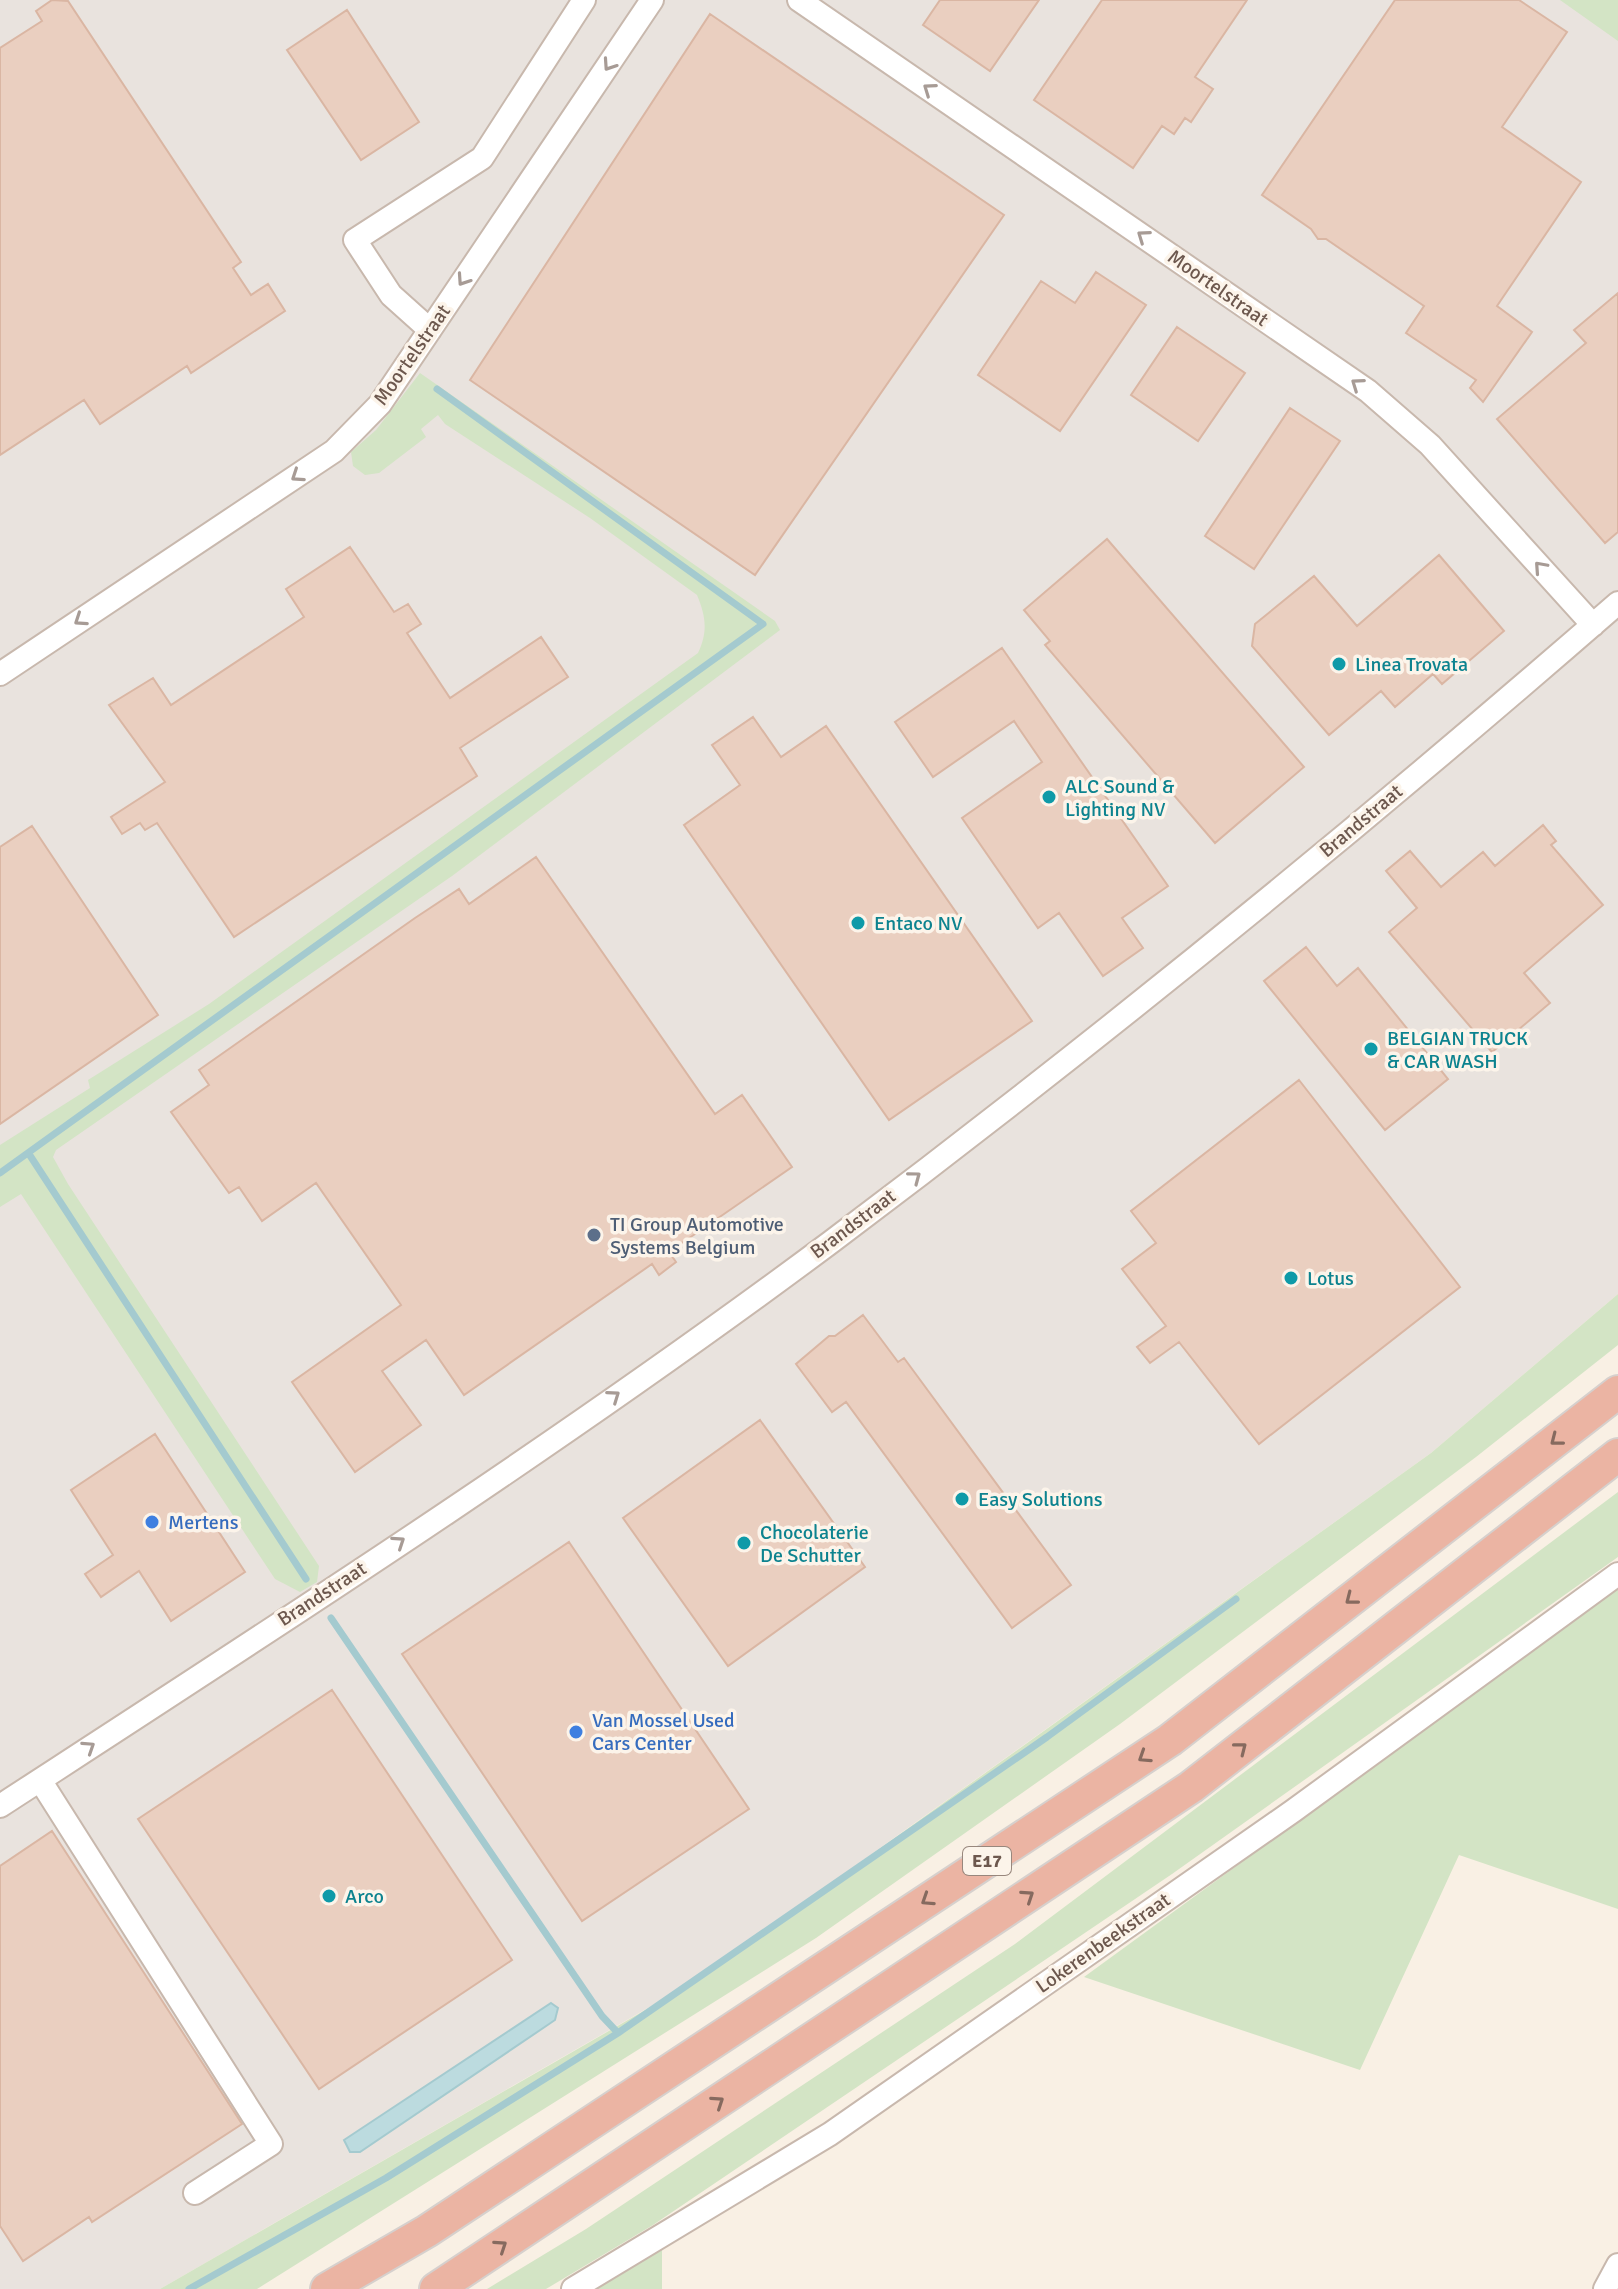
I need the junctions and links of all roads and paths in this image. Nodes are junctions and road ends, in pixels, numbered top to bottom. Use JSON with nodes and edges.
{"nodes":[{"id":1,"x":584,"y":0,"type":"edge"},
{"id":2,"x":652,"y":0,"type":"edge"},
{"id":3,"x":799,"y":0,"type":"edge"},
{"id":4,"x":430,"y":330,"type":"junction"},
{"id":5,"x":1618,"y":603,"type":"edge"},
{"id":6,"x":1593,"y":625,"type":"junction"},
{"id":7,"x":0,"y":674,"type":"edge"},
{"id":8,"x":1618,"y":1392,"type":"edge"},
{"id":9,"x":1618,"y":1455,"type":"edge"},
{"id":10,"x":1618,"y":1574,"type":"edge"},
{"id":11,"x":40,"y":1780,"type":"junction"},
{"id":12,"x":0,"y":1806,"type":"edge"},
{"id":13,"x":195,"y":2193,"type":"dead end"},
{"id":14,"x":1618,"y":2265,"type":"edge"},
{"id":15,"x":327,"y":2289,"type":"edge"},
{"id":16,"x":436,"y":2289,"type":"edge"},
{"id":17,"x":573,"y":2289,"type":"edge"},
{"id":18,"x":1605,"y":2289,"type":"edge"}],
"edges":[{"from":1,"to":4,"type":"street"},
{"from":2,"to":4,"type":"street","name":"Moortelstraat","one_way":true},
{"from":6,"to":3,"type":"street","name":"Moortelstraat","one_way":true},
{"from":4,"to":7,"type":"street","name":"Moortelstraat","one_way":true},
{"from":5,"to":6,"type":"street","name":"Brandstraat"},
{"from":11,"to":6,"type":"street","name":"Brandstraat","one_way":true},
{"from":8,"to":15,"type":"highway","number":"E17","one_way":true},
{"from":16,"to":9,"type":"highway","number":"E17","one_way":true},
{"from":10,"to":17,"type":"street","name":"Lokerenbeekstraat"},
{"from":11,"to":12,"type":"street","name":"Brandstraat"},
{"from":11,"to":13,"type":"street"},
{"from":14,"to":18,"type":"street"}]}
